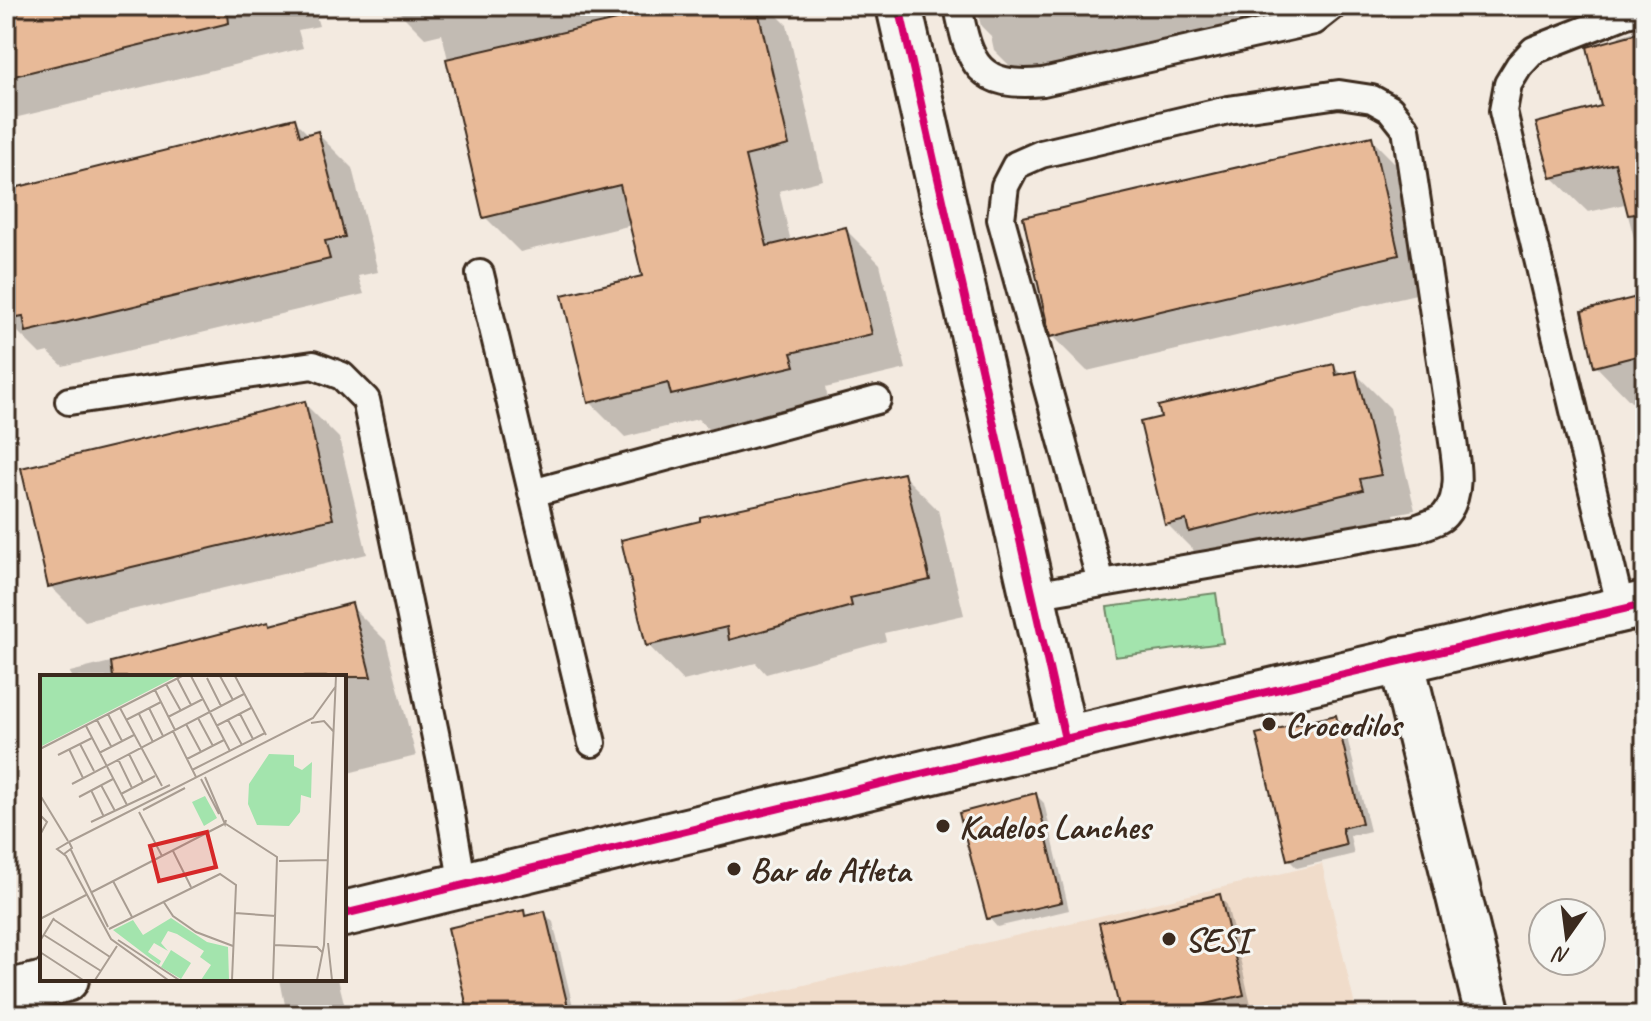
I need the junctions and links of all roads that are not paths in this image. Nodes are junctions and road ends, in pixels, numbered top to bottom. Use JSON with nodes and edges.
{"nodes":[{"id":1,"x":899,"y":6,"type":"edge"},
{"id":2,"x":958,"y":6,"type":"edge"},
{"id":3,"x":1333,"y":6,"type":"edge"},
{"id":4,"x":1645,"y":10,"type":"edge"},
{"id":5,"x":480,"y":274,"type":"dead end"},
{"id":6,"x":877,"y":400,"type":"dead end"},
{"id":7,"x":69,"y":401,"type":"dead end"},
{"id":8,"x":532,"y":493,"type":"junction"},
{"id":9,"x":1101,"y":582,"type":"junction"},
{"id":10,"x":1033,"y":595,"type":"junction"},
{"id":11,"x":1633,"y":606,"type":"edge"},
{"id":12,"x":1401,"y":659,"type":"junction"},
{"id":13,"x":1065,"y":739,"type":"junction"},
{"id":14,"x":592,"y":743,"type":"dead end"},
{"id":15,"x":463,"y":886,"type":"junction"},
{"id":16,"x":346,"y":914,"type":"edge"},
{"id":17,"x":57,"y":981,"type":"edge"},
{"id":18,"x":6,"y":993,"type":"edge"},
{"id":19,"x":1488,"y":1015,"type":"edge"}],
"edges":[{"from":1,"to":10,"type":"street"},
{"from":2,"to":3,"type":"lane"},
{"from":4,"to":11,"type":"lane"},
{"from":5,"to":8,"type":"lane"},
{"from":6,"to":8,"type":"lane"},
{"from":7,"to":15,"type":"lane"},
{"from":8,"to":14,"type":"lane"},
{"from":9,"to":9,"type":"lane"},
{"from":9,"to":10,"type":"lane"},
{"from":10,"to":13,"type":"street"},
{"from":11,"to":12,"type":"street"},
{"from":12,"to":13,"type":"street"},
{"from":12,"to":19,"type":"street"},
{"from":13,"to":15,"type":"street"},
{"from":15,"to":16,"type":"street"},
{"from":17,"to":18,"type":"street"}]}
